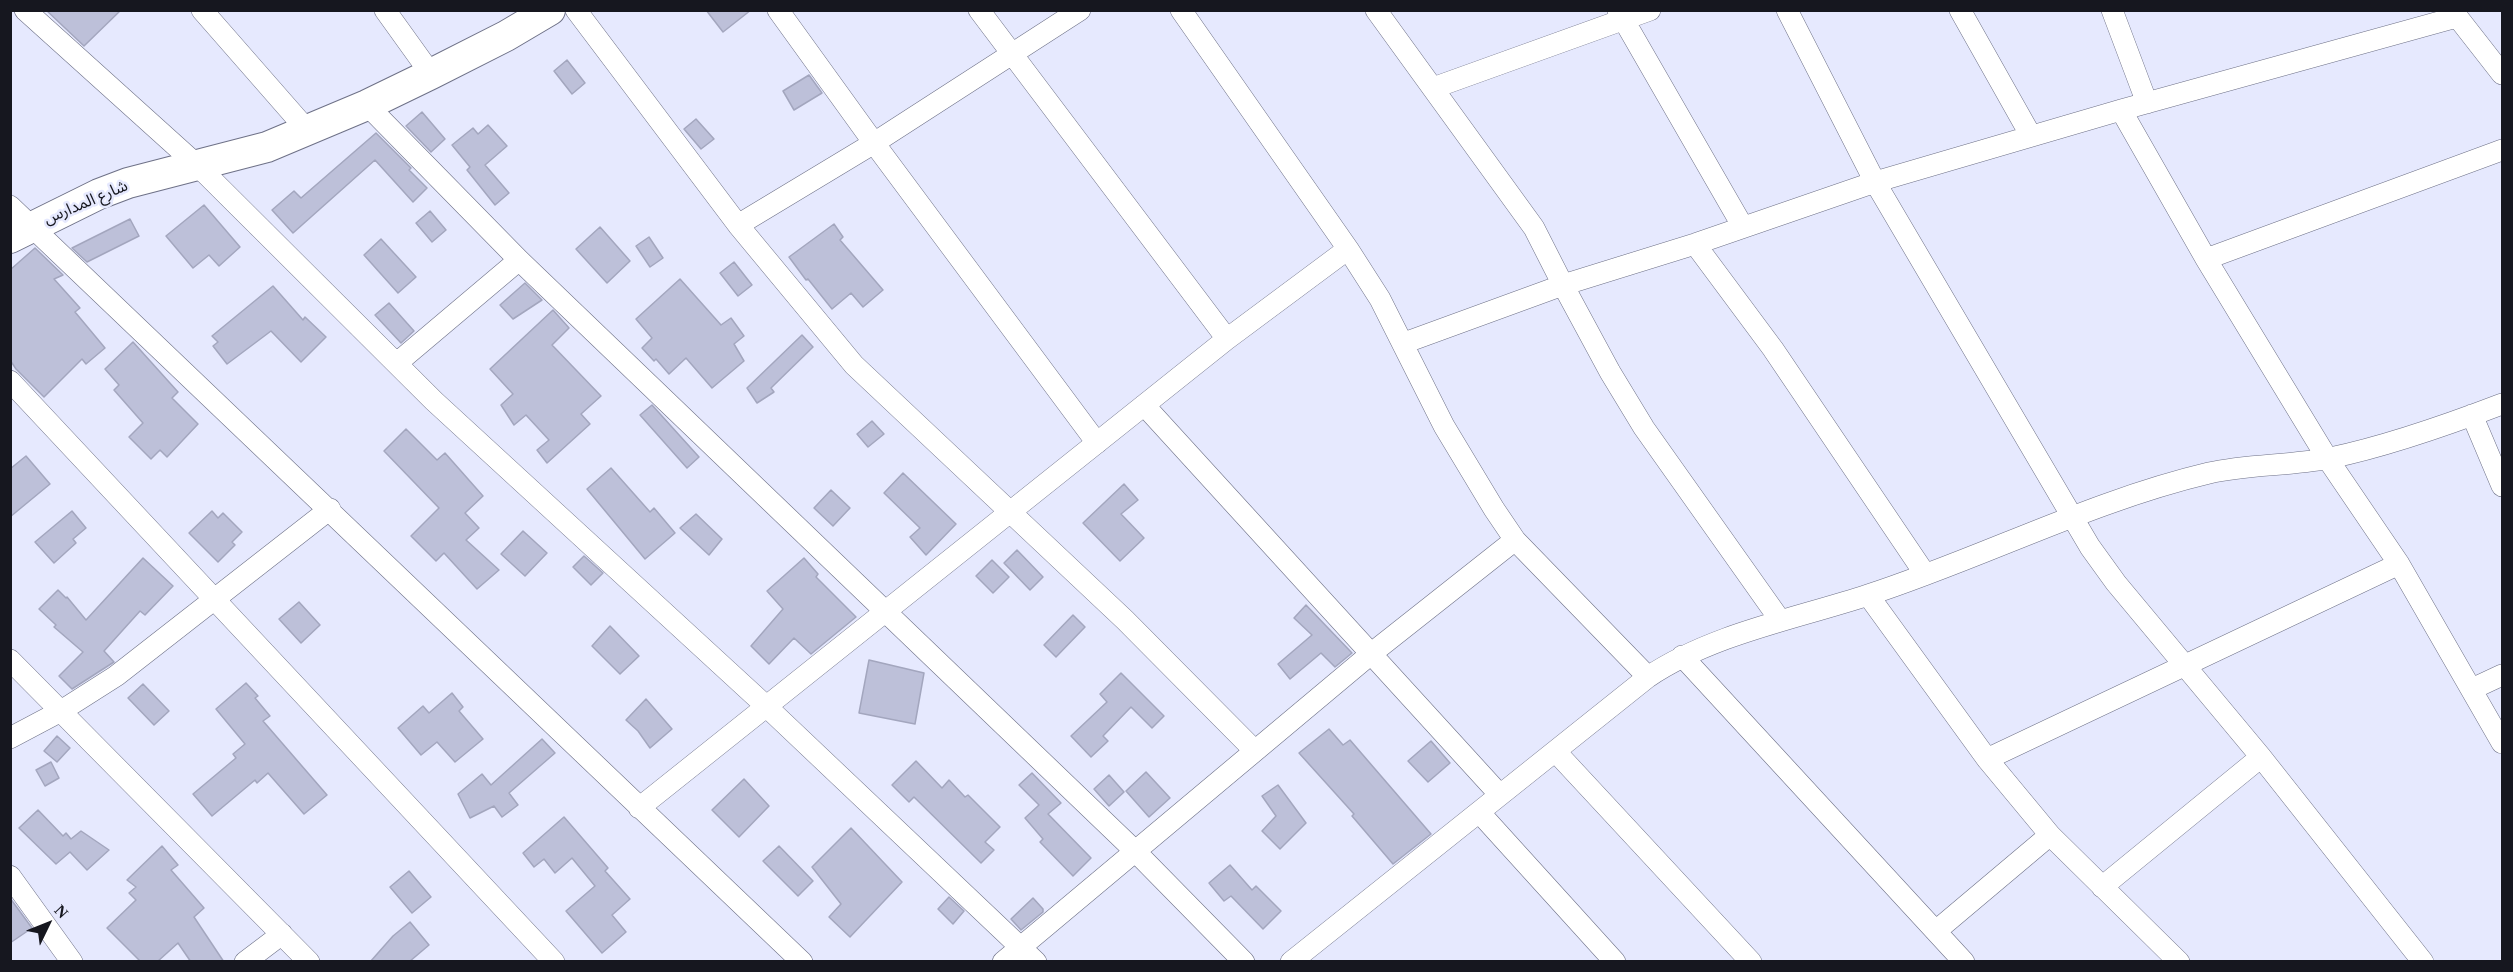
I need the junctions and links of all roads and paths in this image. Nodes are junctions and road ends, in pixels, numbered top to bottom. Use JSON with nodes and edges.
{"nodes":[{"id":1,"x":25,"y":10,"type":"edge"},
{"id":2,"x":202,"y":10,"type":"edge"},
{"id":3,"x":385,"y":10,"type":"edge"},
{"id":4,"x":550,"y":10,"type":"edge"},
{"id":5,"x":576,"y":10,"type":"edge"},
{"id":6,"x":778,"y":10,"type":"edge"},
{"id":7,"x":979,"y":10,"type":"edge"},
{"id":8,"x":1080,"y":10,"type":"edge"},
{"id":9,"x":1181,"y":10,"type":"edge"},
{"id":10,"x":1376,"y":10,"type":"edge"},
{"id":11,"x":1650,"y":10,"type":"edge"},
{"id":12,"x":1787,"y":10,"type":"edge"},
{"id":13,"x":1960,"y":10,"type":"edge"},
{"id":14,"x":2112,"y":10,"type":"edge"},
{"id":15,"x":2454,"y":14,"type":"edge"},
{"id":16,"x":1621,"y":16,"type":"edge"},
{"id":17,"x":1011,"y":55,"type":"junction"},
{"id":18,"x":431,"y":74,"type":"junction"},
{"id":19,"x":2502,"y":74,"type":"edge"},
{"id":20,"x":1433,"y":88,"type":"junction"},
{"id":21,"x":2147,"y":103,"type":"junction"},
{"id":22,"x":367,"y":105,"type":"junction"},
{"id":23,"x":2121,"y":110,"type":"junction"},
{"id":24,"x":307,"y":130,"type":"junction"},
{"id":25,"x":2031,"y":136,"type":"junction"},
{"id":26,"x":874,"y":143,"type":"junction"},
{"id":27,"x":2502,"y":150,"type":"edge"},
{"id":28,"x":198,"y":166,"type":"junction"},
{"id":29,"x":1875,"y":182,"type":"junction"},
{"id":30,"x":17,"y":223,"type":"edge"},
{"id":31,"x":738,"y":225,"type":"junction"},
{"id":32,"x":1743,"y":227,"type":"junction"},
{"id":33,"x":1695,"y":244,"type":"junction"},
{"id":34,"x":1348,"y":249,"type":"junction"},
{"id":35,"x":2206,"y":259,"type":"junction"},
{"id":36,"x":519,"y":260,"type":"junction"},
{"id":37,"x":1563,"y":285,"type":"junction"},
{"id":38,"x":1227,"y":339,"type":"junction"},
{"id":39,"x":1404,"y":344,"type":"junction"},
{"id":40,"x":397,"y":363,"type":"junction"},
{"id":41,"x":10,"y":381,"type":"edge"},
{"id":42,"x":2502,"y":404,"type":"edge"},
{"id":43,"x":1144,"y":405,"type":"junction"},
{"id":44,"x":2472,"y":416,"type":"junction"},
{"id":45,"x":1097,"y":442,"type":"junction"},
{"id":46,"x":2327,"y":458,"type":"junction"},
{"id":47,"x":2502,"y":486,"type":"edge"},
{"id":48,"x":330,"y":509,"type":"junction"},
{"id":49,"x":1011,"y":512,"type":"junction"},
{"id":50,"x":2072,"y":517,"type":"junction"},
{"id":51,"x":1515,"y":540,"type":"junction"},
{"id":52,"x":2398,"y":564,"type":"junction"},
{"id":53,"x":1925,"y":574,"type":"junction"},
{"id":54,"x":1868,"y":595,"type":"junction"},
{"id":55,"x":215,"y":599,"type":"junction"},
{"id":56,"x":886,"y":610,"type":"junction"},
{"id":57,"x":1780,"y":621,"type":"junction"},
{"id":58,"x":1372,"y":653,"type":"junction"},
{"id":59,"x":1682,"y":656,"type":"junction"},
{"id":60,"x":10,"y":660,"type":"edge"},
{"id":61,"x":2183,"y":664,"type":"junction"},
{"id":62,"x":2502,"y":675,"type":"edge"},
{"id":63,"x":1648,"y":677,"type":"junction"},
{"id":64,"x":2472,"y":689,"type":"junction"},
{"id":65,"x":767,"y":707,"type":"junction"},
{"id":66,"x":61,"y":711,"type":"junction"},
{"id":67,"x":10,"y":738,"type":"edge"},
{"id":68,"x":2502,"y":743,"type":"edge"},
{"id":69,"x":1254,"y":750,"type":"junction"},
{"id":70,"x":1556,"y":752,"type":"junction"},
{"id":71,"x":2261,"y":758,"type":"junction"},
{"id":72,"x":1987,"y":759,"type":"junction"},
{"id":73,"x":1500,"y":795,"type":"junction"},
{"id":74,"x":639,"y":808,"type":"junction"},
{"id":75,"x":1479,"y":812,"type":"junction"},
{"id":76,"x":2050,"y":835,"type":"junction"},
{"id":77,"x":1134,"y":850,"type":"junction"},
{"id":78,"x":10,"y":876,"type":"edge"},
{"id":79,"x":2102,"y":887,"type":"junction"},
{"id":80,"x":1936,"y":931,"type":"junction"},
{"id":81,"x":282,"y":934,"type":"junction"},
{"id":82,"x":1021,"y":947,"type":"junction"},
{"id":83,"x":72,"y":962,"type":"edge"},
{"id":84,"x":245,"y":962,"type":"edge"},
{"id":85,"x":309,"y":962,"type":"edge"},
{"id":86,"x":554,"y":962,"type":"edge"},
{"id":87,"x":802,"y":962,"type":"edge"},
{"id":88,"x":1003,"y":962,"type":"edge"},
{"id":89,"x":1036,"y":962,"type":"edge"},
{"id":90,"x":1244,"y":962,"type":"edge"},
{"id":91,"x":1291,"y":962,"type":"edge"},
{"id":92,"x":1615,"y":962,"type":"edge"},
{"id":93,"x":1751,"y":962,"type":"edge"},
{"id":94,"x":1964,"y":962,"type":"edge"},
{"id":95,"x":2179,"y":962,"type":"edge"},
{"id":96,"x":2423,"y":962,"type":"edge"}],
"edges":[{"from":1,"to":28,"type":"street"},
{"from":2,"to":24,"type":"street"},
{"from":3,"to":18,"type":"street"},
{"from":4,"to":18,"type":"street","name":"شارع المدارس"},
{"from":5,"to":31,"type":"street"},
{"from":6,"to":26,"type":"street"},
{"from":7,"to":17,"type":"street"},
{"from":8,"to":17,"type":"street"},
{"from":9,"to":34,"type":"street"},
{"from":10,"to":20,"type":"street"},
{"from":11,"to":16,"type":"street"},
{"from":12,"to":29,"type":"street"},
{"from":13,"to":25,"type":"street"},
{"from":14,"to":21,"type":"street"},
{"from":15,"to":19,"type":"street"},
{"from":15,"to":21,"type":"street"},
{"from":16,"to":20,"type":"street"},
{"from":16,"to":32,"type":"street"},
{"from":17,"to":26,"type":"street"},
{"from":17,"to":38,"type":"street"},
{"from":18,"to":22,"type":"street","name":"شارع المدارس"},
{"from":20,"to":37,"type":"street"},
{"from":21,"to":23,"type":"street"},
{"from":22,"to":24,"type":"street","name":"شارع المدارس"},
{"from":22,"to":36,"type":"street"},
{"from":23,"to":25,"type":"street"},
{"from":23,"to":35,"type":"street"},
{"from":24,"to":28,"type":"street","name":"شارع المدارس"},
{"from":25,"to":29,"type":"street"},
{"from":26,"to":31,"type":"street"},
{"from":26,"to":45,"type":"street"},
{"from":27,"to":35,"type":"street"},
{"from":28,"to":30,"type":"street","name":"شارع المدارس"},
{"from":28,"to":40,"type":"street"},
{"from":29,"to":32,"type":"street"},
{"from":29,"to":50,"type":"street"},
{"from":30,"to":48,"type":"street"},
{"from":31,"to":49,"type":"street"},
{"from":32,"to":33,"type":"street"},
{"from":33,"to":37,"type":"street"},
{"from":33,"to":53,"type":"street"},
{"from":34,"to":38,"type":"street"},
{"from":34,"to":39,"type":"street"},
{"from":35,"to":46,"type":"street"},
{"from":36,"to":40,"type":"street"},
{"from":36,"to":56,"type":"street"},
{"from":37,"to":39,"type":"street"},
{"from":37,"to":57,"type":"street"},
{"from":38,"to":43,"type":"street"},
{"from":39,"to":51,"type":"street"},
{"from":40,"to":65,"type":"street"},
{"from":41,"to":55,"type":"street"},
{"from":42,"to":44,"type":"street"},
{"from":43,"to":45,"type":"street"},
{"from":43,"to":58,"type":"street"},
{"from":44,"to":46,"type":"street"},
{"from":44,"to":47,"type":"street"},
{"from":45,"to":49,"type":"street"},
{"from":46,"to":50,"type":"street"},
{"from":46,"to":52,"type":"street"},
{"from":48,"to":55,"type":"street"},
{"from":48,"to":74,"type":"street"},
{"from":49,"to":56,"type":"street"},
{"from":49,"to":69,"type":"street"},
{"from":50,"to":53,"type":"street"},
{"from":50,"to":61,"type":"street"},
{"from":51,"to":58,"type":"street"},
{"from":51,"to":63,"type":"street"},
{"from":52,"to":61,"type":"street"},
{"from":52,"to":64,"type":"street"},
{"from":53,"to":54,"type":"street"},
{"from":54,"to":57,"type":"street"},
{"from":54,"to":72,"type":"street"},
{"from":55,"to":66,"type":"street"},
{"from":55,"to":86,"type":"street"},
{"from":56,"to":65,"type":"street"},
{"from":56,"to":77,"type":"street"},
{"from":57,"to":59,"type":"street"},
{"from":58,"to":69,"type":"street"},
{"from":58,"to":73,"type":"street"},
{"from":59,"to":63,"type":"street"},
{"from":59,"to":80,"type":"street"},
{"from":60,"to":66,"type":"street"},
{"from":61,"to":71,"type":"street"},
{"from":61,"to":72,"type":"street"},
{"from":62,"to":64,"type":"street"},
{"from":63,"to":70,"type":"street"},
{"from":64,"to":68,"type":"street"},
{"from":65,"to":74,"type":"street"},
{"from":65,"to":82,"type":"street"},
{"from":66,"to":67,"type":"street"},
{"from":66,"to":81,"type":"street"},
{"from":69,"to":77,"type":"street"},
{"from":70,"to":73,"type":"street"},
{"from":70,"to":93,"type":"street"},
{"from":71,"to":79,"type":"street"},
{"from":71,"to":96,"type":"street"},
{"from":72,"to":76,"type":"street"},
{"from":73,"to":75,"type":"street"},
{"from":74,"to":87,"type":"street"},
{"from":75,"to":91,"type":"street"},
{"from":75,"to":92,"type":"street"},
{"from":76,"to":79,"type":"street"},
{"from":76,"to":80,"type":"street"},
{"from":77,"to":82,"type":"street"},
{"from":77,"to":90,"type":"street"},
{"from":78,"to":83,"type":"street"},
{"from":79,"to":95,"type":"street"},
{"from":80,"to":94,"type":"street"},
{"from":81,"to":84,"type":"street"},
{"from":81,"to":85,"type":"street"},
{"from":82,"to":88,"type":"street"},
{"from":82,"to":89,"type":"street"}]}
